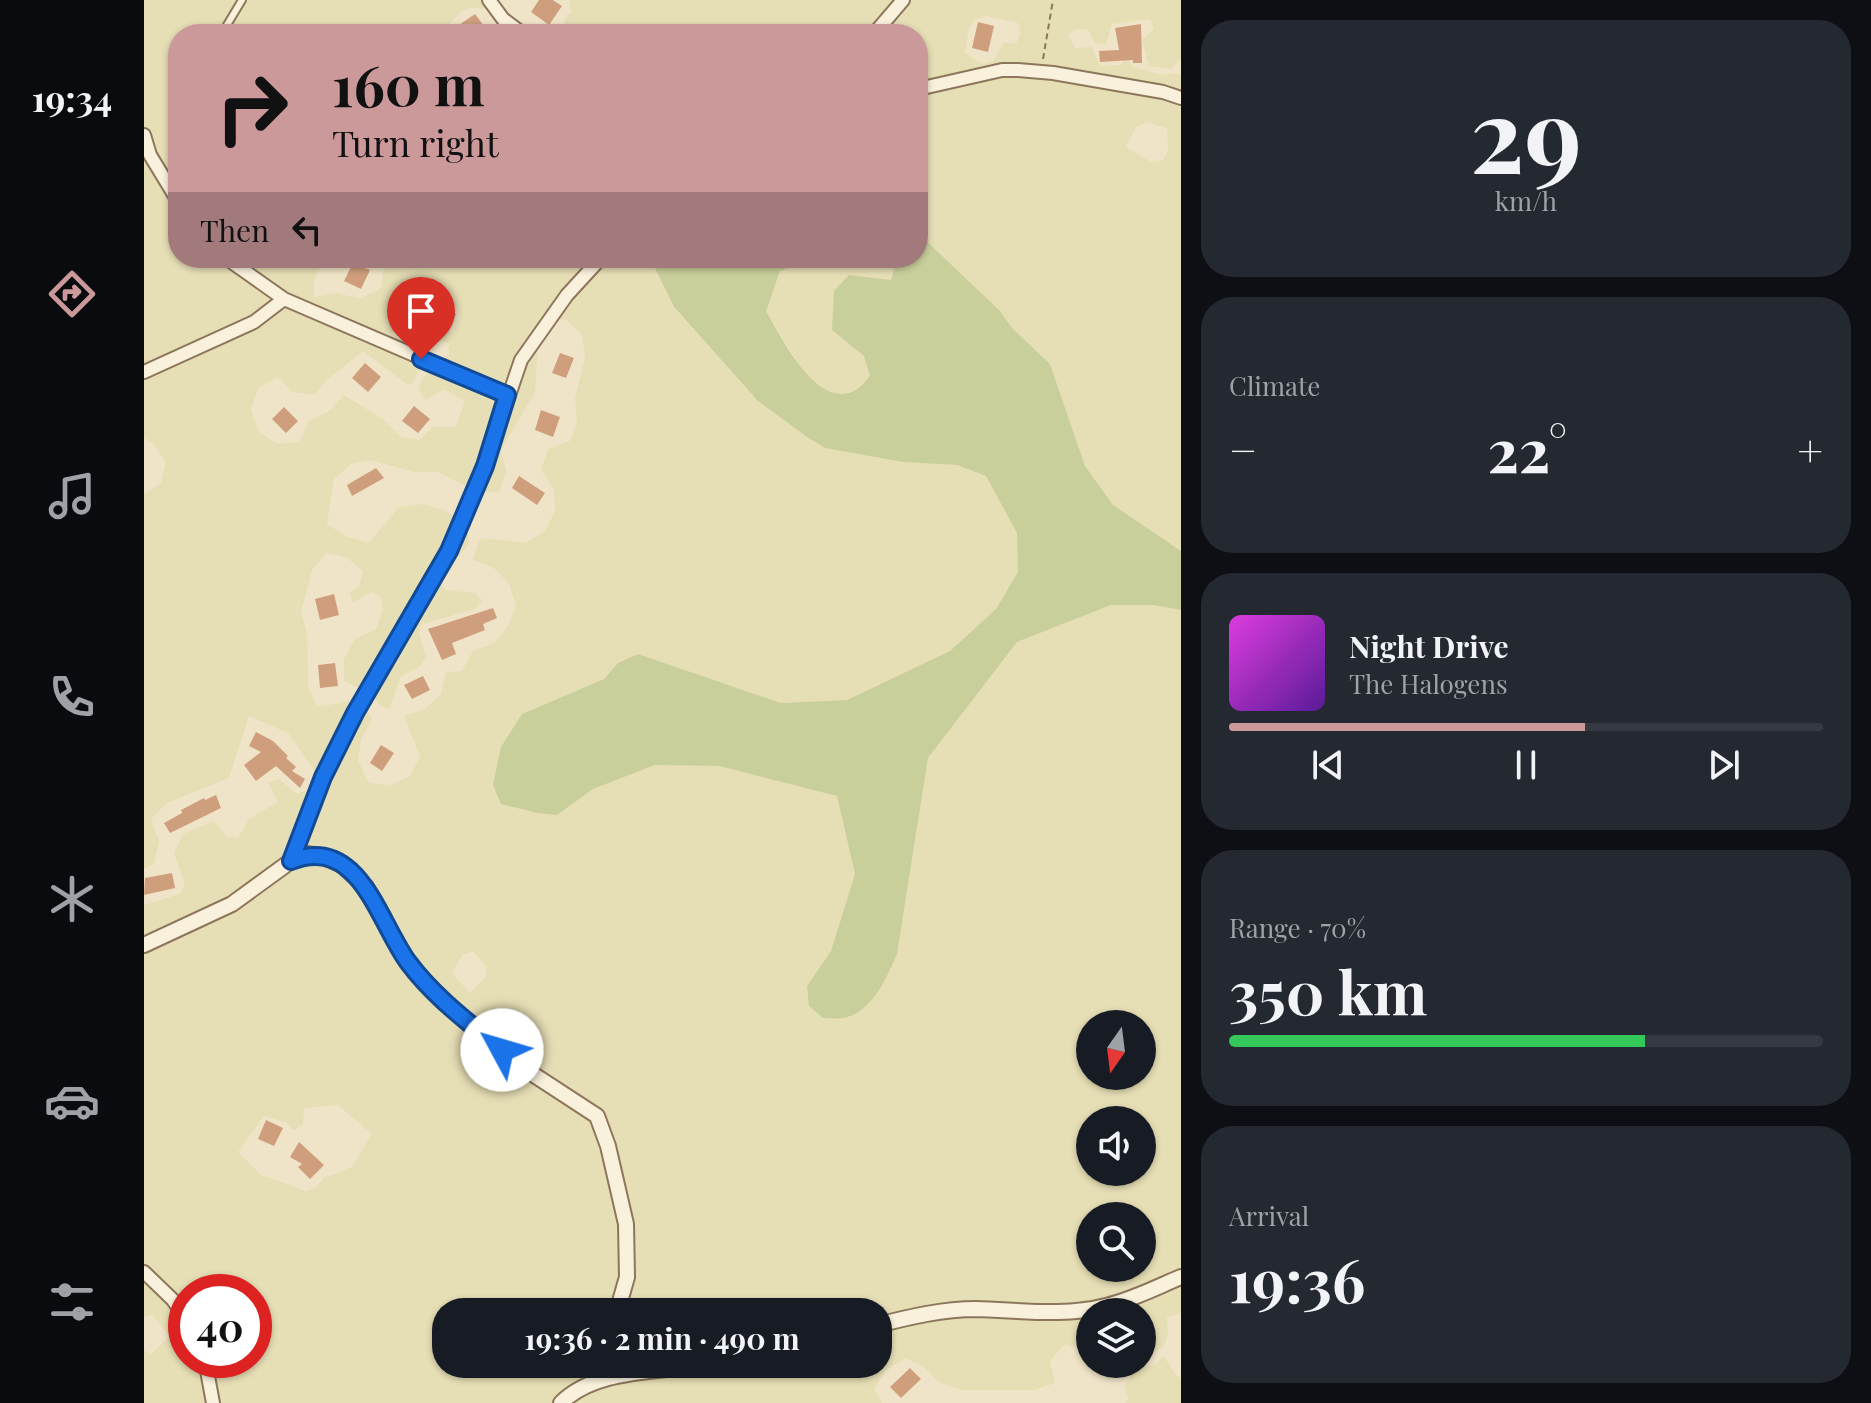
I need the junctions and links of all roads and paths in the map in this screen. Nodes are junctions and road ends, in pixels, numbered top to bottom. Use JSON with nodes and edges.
{"nodes":[{"id":1,"x":242,"y":0,"type":"edge"},
{"id":2,"x":489,"y":0,"type":"edge"},
{"id":3,"x":903,"y":0,"type":"edge"},
{"id":4,"x":1053,"y":0,"type":"edge"},
{"id":5,"x":228,"y":24,"type":"edge"},
{"id":6,"x":510,"y":24,"type":"edge"},
{"id":7,"x":883,"y":24,"type":"edge"},
{"id":8,"x":1041,"y":72,"type":"junction"},
{"id":9,"x":928,"y":87,"type":"edge"},
{"id":10,"x":1181,"y":98,"type":"edge"},
{"id":11,"x":144,"y":135,"type":"edge"},
{"id":12,"x":168,"y":185,"type":"edge"},
{"id":13,"x":240,"y":268,"type":"edge"},
{"id":14,"x":592,"y":268,"type":"edge"},
{"id":15,"x":284,"y":299,"type":"junction"},
{"id":16,"x":144,"y":372,"type":"edge"},
{"id":17,"x":507,"y":395,"type":"junction"},
{"id":18,"x":291,"y":861,"type":"junction"},
{"id":19,"x":144,"y":945,"type":"edge"},
{"id":20,"x":144,"y":1272,"type":"edge"},
{"id":21,"x":1181,"y":1277,"type":"edge"},
{"id":22,"x":168,"y":1295,"type":"edge"},
{"id":23,"x":621,"y":1298,"type":"edge"},
{"id":24,"x":892,"y":1322,"type":"edge"},
{"id":25,"x":208,"y":1378,"type":"edge"},
{"id":26,"x":606,"y":1378,"type":"edge"},
{"id":27,"x":213,"y":1403,"type":"edge"},
{"id":28,"x":561,"y":1403,"type":"edge"}],
"edges":[{"from":1,"to":5,"type":"lane"},
{"from":2,"to":6,"type":"street"},
{"from":3,"to":7,"type":"street"},
{"from":4,"to":8,"type":"path"},
{"from":8,"to":9,"type":"street"},
{"from":8,"to":10,"type":"street"},
{"from":11,"to":12,"type":"street"},
{"from":13,"to":15,"type":"street"},
{"from":14,"to":17,"type":"street"},
{"from":15,"to":16,"type":"street"},
{"from":15,"to":17,"type":"street"},
{"from":17,"to":18,"type":"street"},
{"from":18,"to":19,"type":"street"},
{"from":18,"to":23,"type":"street"},
{"from":20,"to":22,"type":"street"},
{"from":21,"to":24,"type":"street"},
{"from":25,"to":27,"type":"street"},
{"from":26,"to":28,"type":"street"}]}
